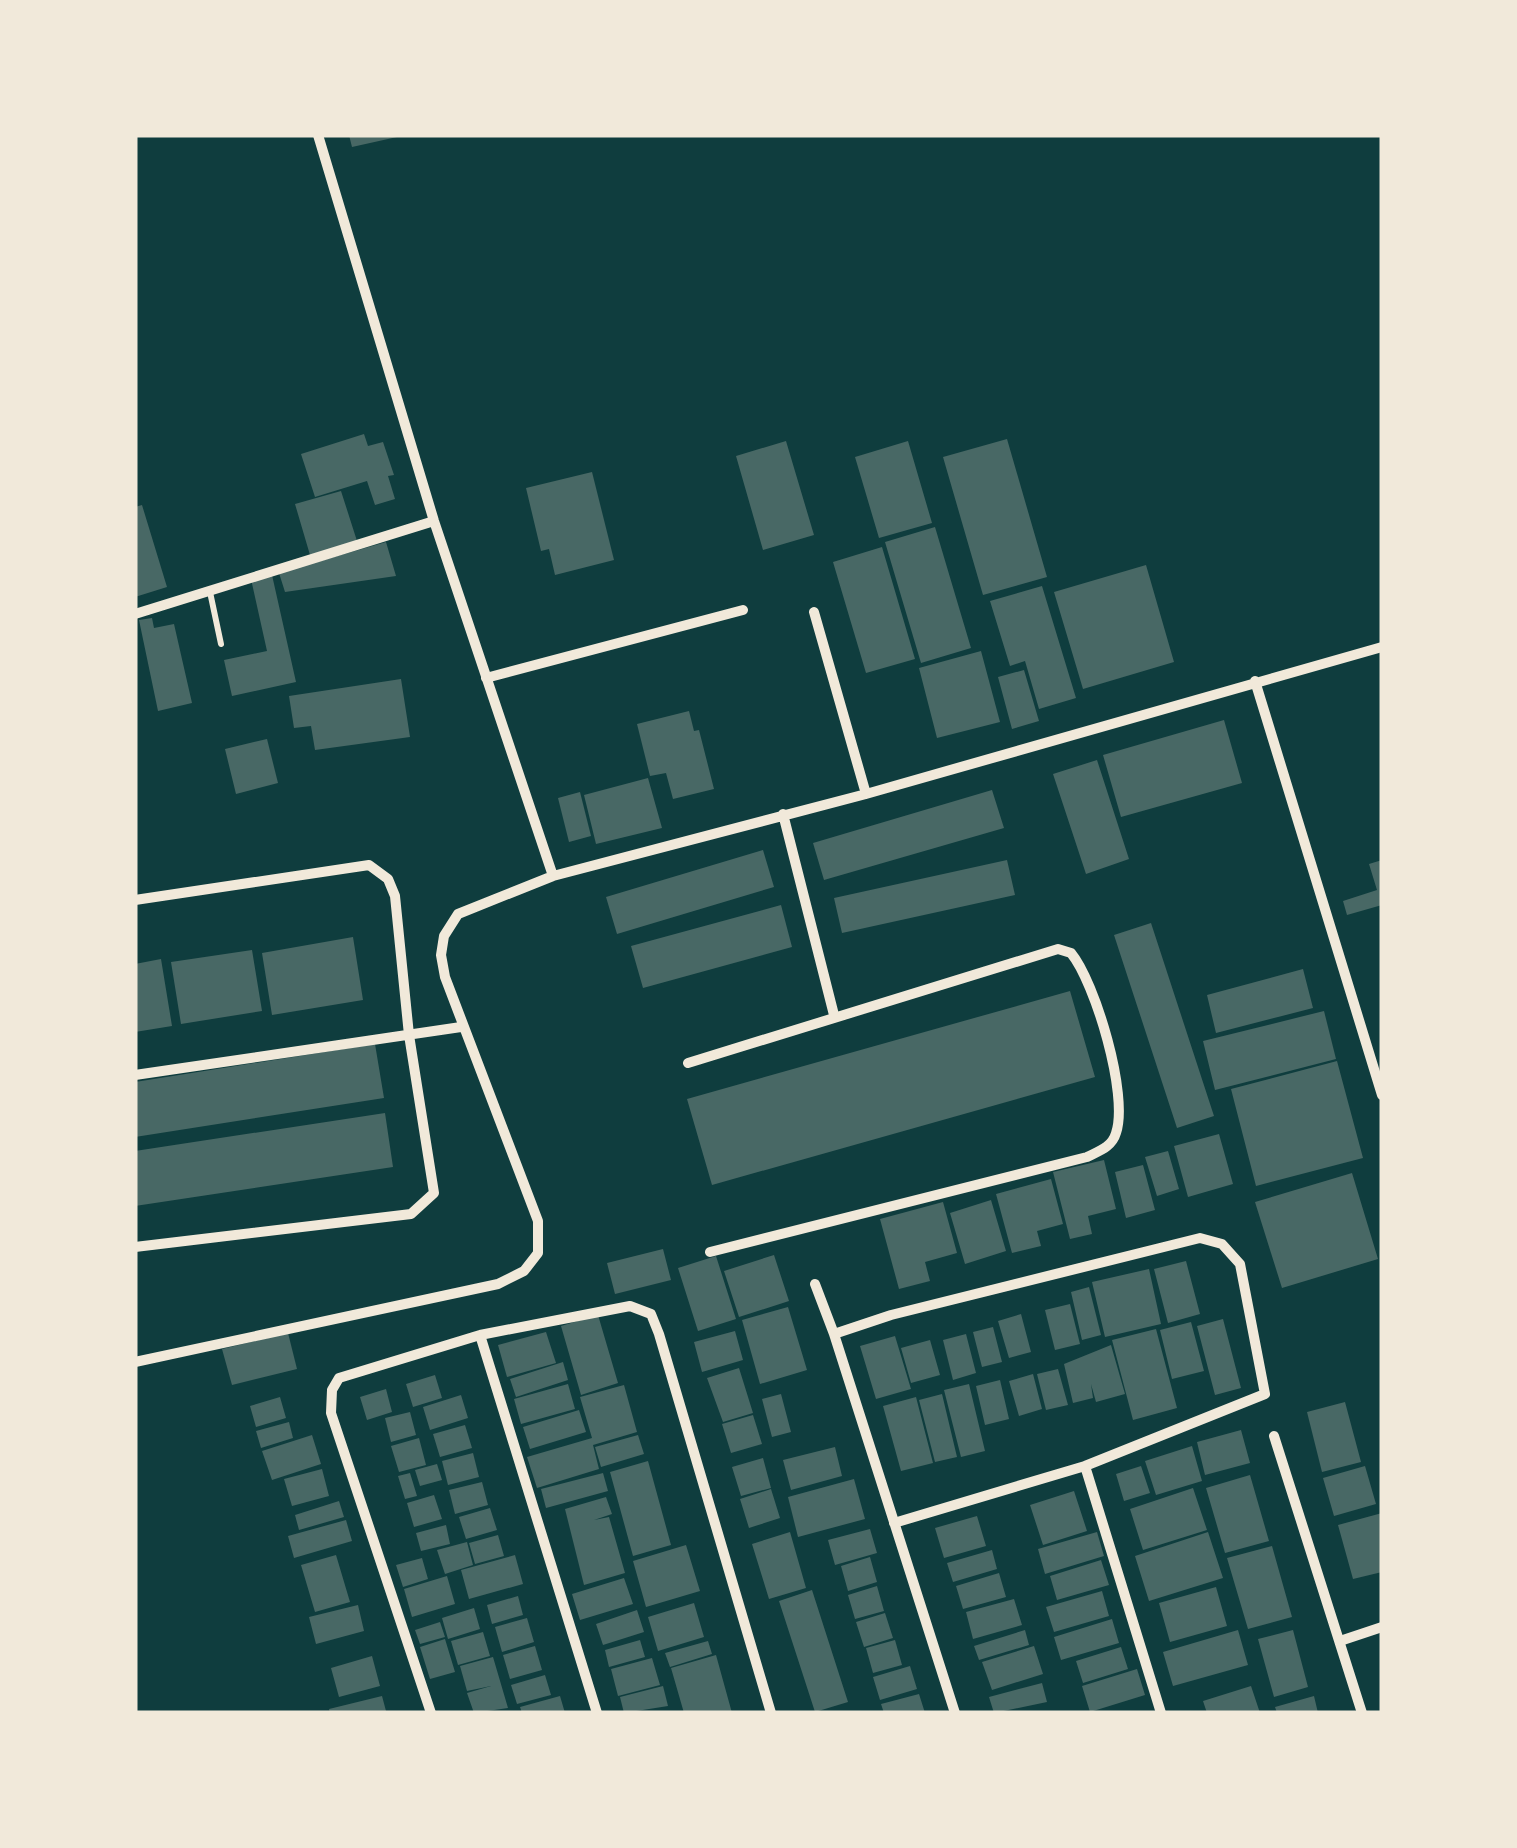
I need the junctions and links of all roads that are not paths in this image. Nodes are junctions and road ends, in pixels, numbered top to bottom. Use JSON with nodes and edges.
{"nodes":[{"id":1,"x":318,"y":135,"type":"edge"},
{"id":2,"x":434,"y":521,"type":"junction"},
{"id":3,"x":210,"y":591,"type":"junction"},
{"id":4,"x":743,"y":610,"type":"dead end"},
{"id":5,"x":814,"y":612,"type":"dead end"},
{"id":6,"x":135,"y":614,"type":"edge"},
{"id":7,"x":221,"y":644,"type":"dead end"},
{"id":8,"x":1382,"y":648,"type":"edge"},
{"id":9,"x":486,"y":678,"type":"junction"},
{"id":10,"x":1255,"y":680,"type":"junction"},
{"id":11,"x":866,"y":794,"type":"junction"},
{"id":12,"x":783,"y":814,"type":"junction"},
{"id":13,"x":553,"y":876,"type":"junction"},
{"id":14,"x":135,"y":900,"type":"edge"},
{"id":15,"x":834,"y":1015,"type":"junction"},
{"id":16,"x":461,"y":1027,"type":"junction"},
{"id":17,"x":409,"y":1035,"type":"junction"},
{"id":18,"x":688,"y":1062,"type":"dead end"},
{"id":19,"x":135,"y":1076,"type":"edge"},
{"id":20,"x":1382,"y":1096,"type":"edge"},
{"id":21,"x":135,"y":1247,"type":"edge"},
{"id":22,"x":710,"y":1252,"type":"dead end"},
{"id":23,"x":815,"y":1284,"type":"dead end"},
{"id":24,"x":834,"y":1334,"type":"junction"},
{"id":25,"x":480,"y":1335,"type":"junction"},
{"id":26,"x":135,"y":1362,"type":"edge"},
{"id":27,"x":1274,"y":1436,"type":"dead end"},
{"id":28,"x":1085,"y":1466,"type":"junction"},
{"id":29,"x":894,"y":1523,"type":"junction"},
{"id":30,"x":1382,"y":1627,"type":"edge"},
{"id":31,"x":1340,"y":1641,"type":"junction"},
{"id":32,"x":431,"y":1713,"type":"edge"},
{"id":33,"x":598,"y":1713,"type":"edge"},
{"id":34,"x":771,"y":1713,"type":"edge"},
{"id":35,"x":955,"y":1713,"type":"edge"},
{"id":36,"x":1161,"y":1713,"type":"edge"},
{"id":37,"x":1362,"y":1713,"type":"edge"}],
"edges":[{"from":1,"to":2,"type":"street"},
{"from":2,"to":3,"type":"street"},
{"from":2,"to":9,"type":"street"},
{"from":3,"to":6,"type":"street"},
{"from":3,"to":7,"type":"lane"},
{"from":4,"to":9,"type":"street"},
{"from":5,"to":11,"type":"street"},
{"from":8,"to":10,"type":"street"},
{"from":9,"to":13,"type":"street"},
{"from":10,"to":11,"type":"street"},
{"from":10,"to":20,"type":"street"},
{"from":11,"to":12,"type":"street"},
{"from":12,"to":13,"type":"street"},
{"from":12,"to":15,"type":"street"},
{"from":13,"to":16,"type":"street"},
{"from":14,"to":17,"type":"street"},
{"from":15,"to":18,"type":"street"},
{"from":15,"to":22,"type":"street"},
{"from":16,"to":17,"type":"street"},
{"from":16,"to":26,"type":"street"},
{"from":17,"to":19,"type":"street"},
{"from":17,"to":21,"type":"street"},
{"from":23,"to":24,"type":"street"},
{"from":24,"to":28,"type":"street"},
{"from":24,"to":29,"type":"street"},
{"from":25,"to":32,"type":"street"},
{"from":25,"to":33,"type":"street"},
{"from":25,"to":34,"type":"street"},
{"from":27,"to":31,"type":"street"},
{"from":28,"to":29,"type":"street"},
{"from":28,"to":36,"type":"street"},
{"from":29,"to":35,"type":"street"},
{"from":30,"to":31,"type":"street"},
{"from":31,"to":37,"type":"street"}]}
